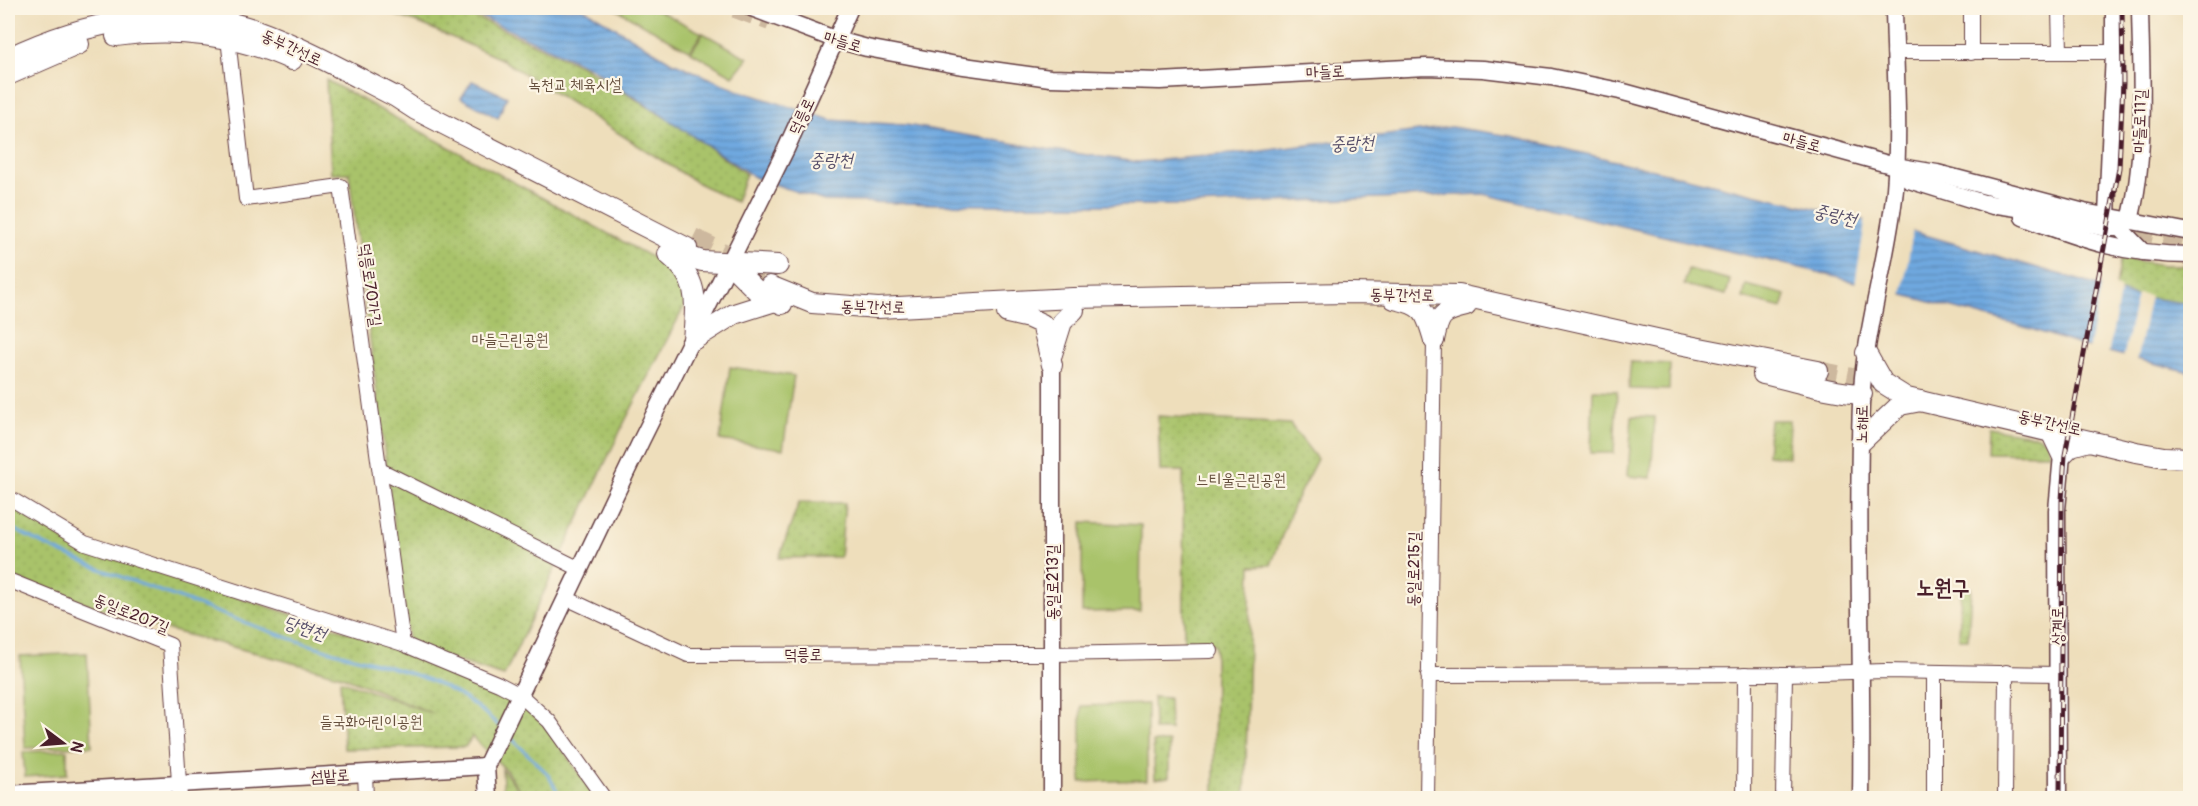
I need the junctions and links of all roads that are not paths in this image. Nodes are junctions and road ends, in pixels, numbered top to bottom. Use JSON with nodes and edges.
{"nodes":[{"id":1,"x":752,"y":8,"type":"edge"},
{"id":2,"x":850,"y":8,"type":"edge"},
{"id":3,"x":1894,"y":8,"type":"edge"},
{"id":4,"x":1971,"y":8,"type":"edge"},
{"id":5,"x":2059,"y":8,"type":"edge"},
{"id":6,"x":2114,"y":8,"type":"edge"},
{"id":7,"x":2140,"y":8,"type":"edge"},
{"id":8,"x":228,"y":38,"type":"junction"},
{"id":9,"x":837,"y":40,"type":"junction"},
{"id":10,"x":1894,"y":52,"type":"junction"},
{"id":11,"x":2060,"y":52,"type":"junction"},
{"id":12,"x":2114,"y":52,"type":"junction"},
{"id":13,"x":1971,"y":54,"type":"junction"},
{"id":14,"x":8,"y":58,"type":"edge"},
{"id":15,"x":8,"y":75,"type":"edge"},
{"id":16,"x":355,"y":77,"type":"junction"},
{"id":17,"x":396,"y":97,"type":"junction"},
{"id":18,"x":425,"y":114,"type":"junction"},
{"id":19,"x":1895,"y":166,"type":"junction"},
{"id":20,"x":2109,"y":190,"type":"junction"},
{"id":21,"x":1984,"y":203,"type":"junction"},
{"id":22,"x":2084,"y":212,"type":"junction"},
{"id":23,"x":2118,"y":221,"type":"junction"},
{"id":24,"x":2190,"y":232,"type":"edge"},
{"id":25,"x":658,"y":246,"type":"junction"},
{"id":26,"x":2143,"y":252,"type":"junction"},
{"id":27,"x":2190,"y":255,"type":"edge"},
{"id":28,"x":728,"y":262,"type":"junction"},
{"id":29,"x":773,"y":282,"type":"junction"},
{"id":30,"x":1365,"y":293,"type":"junction"},
{"id":31,"x":1241,"y":296,"type":"junction"},
{"id":32,"x":978,"y":302,"type":"junction"},
{"id":33,"x":1411,"y":302,"type":"junction"},
{"id":34,"x":1466,"y":306,"type":"junction"},
{"id":35,"x":889,"y":307,"type":"junction"},
{"id":36,"x":1004,"y":308,"type":"junction"},
{"id":37,"x":1074,"y":310,"type":"junction"},
{"id":38,"x":944,"y":316,"type":"junction"},
{"id":39,"x":693,"y":339,"type":"junction"},
{"id":40,"x":1434,"y":340,"type":"junction"},
{"id":41,"x":1867,"y":345,"type":"junction"},
{"id":42,"x":1052,"y":365,"type":"junction"},
{"id":43,"x":1818,"y":371,"type":"tunnel mouth"},
{"id":44,"x":1862,"y":394,"type":"junction"},
{"id":45,"x":1916,"y":396,"type":"junction"},
{"id":46,"x":2051,"y":432,"type":"junction"},
{"id":47,"x":2089,"y":441,"type":"junction"},
{"id":48,"x":1861,"y":442,"type":"junction"},
{"id":49,"x":2190,"y":448,"type":"edge"},
{"id":50,"x":2062,"y":455,"type":"junction"},
{"id":51,"x":2190,"y":459,"type":"edge"},
{"id":52,"x":380,"y":470,"type":"junction"},
{"id":53,"x":8,"y":497,"type":"edge"},
{"id":54,"x":580,"y":570,"type":"junction"},
{"id":55,"x":8,"y":580,"type":"edge"},
{"id":56,"x":566,"y":598,"type":"junction"},
{"id":57,"x":403,"y":644,"type":"junction"},
{"id":58,"x":1211,"y":651,"type":"dead end"},
{"id":59,"x":1052,"y":654,"type":"junction"},
{"id":60,"x":1862,"y":672,"type":"junction"},
{"id":61,"x":1934,"y":672,"type":"junction"},
{"id":62,"x":2006,"y":672,"type":"junction"},
{"id":63,"x":1744,"y":674,"type":"junction"},
{"id":64,"x":1785,"y":674,"type":"junction"},
{"id":65,"x":2058,"y":674,"type":"junction"},
{"id":66,"x":1428,"y":675,"type":"junction"},
{"id":67,"x":517,"y":700,"type":"junction"},
{"id":68,"x":490,"y":758,"type":"junction"},
{"id":69,"x":365,"y":773,"type":"junction"},
{"id":70,"x":179,"y":791,"type":"edge"},
{"id":71,"x":8,"y":794,"type":"edge"},
{"id":72,"x":366,"y":798,"type":"edge"},
{"id":73,"x":488,"y":798,"type":"edge"},
{"id":74,"x":604,"y":798,"type":"edge"},
{"id":75,"x":1052,"y":798,"type":"edge"},
{"id":76,"x":1427,"y":798,"type":"edge"},
{"id":77,"x":1744,"y":798,"type":"edge"},
{"id":78,"x":1783,"y":798,"type":"edge"},
{"id":79,"x":1861,"y":798,"type":"edge"},
{"id":80,"x":1934,"y":798,"type":"edge"},
{"id":81,"x":2006,"y":798,"type":"edge"},
{"id":82,"x":2058,"y":798,"type":"edge"}],
"edges":[{"from":1,"to":9,"type":"main road","name":"마들로"},
{"from":2,"to":9,"type":"main road","name":"덕릉로"},
{"from":3,"to":10,"type":"main road","name":"노해로"},
{"from":4,"to":13,"type":"street"},
{"from":5,"to":11,"type":"street"},
{"from":6,"to":12,"type":"main road","name":"마들로11길"},
{"from":7,"to":23,"type":"main road","name":"마들로11길"},
{"from":8,"to":15,"type":"highway"},
{"from":8,"to":16,"type":"highway"},
{"from":8,"to":52,"type":"street","name":"덕릉로70가길"},
{"from":9,"to":19,"type":"main road","name":"마들로"},
{"from":9,"to":28,"type":"main road","name":"덕릉로"},
{"from":10,"to":13,"type":"street"},
{"from":10,"to":19,"type":"main road","name":"노해로"},
{"from":11,"to":12,"type":"street"},
{"from":11,"to":13,"type":"street"},
{"from":12,"to":20,"type":"main road","name":"마들로11길"},
{"from":14,"to":16,"type":"highway","name":"동부간선로"},
{"from":16,"to":17,"type":"highway","name":"동부간선로"},
{"from":17,"to":18,"type":"highway","name":"동부간선로"},
{"from":17,"to":18,"type":"highway","name":"동부간선로"},
{"from":18,"to":25,"type":"highway"},
{"from":19,"to":21,"type":"main road","name":"마들로"},
{"from":19,"to":22,"type":"main road","name":"마들로"},
{"from":19,"to":41,"type":"main road","name":"노해로"},
{"from":20,"to":22,"type":"main road"},
{"from":20,"to":23,"type":"main road","name":"마들로11길"},
{"from":21,"to":23,"type":"main road"},
{"from":21,"to":26,"type":"main road","name":"마들로"},
{"from":22,"to":23,"type":"main road","name":"마들로"},
{"from":23,"to":24,"type":"main road","name":"마들로"},
{"from":23,"to":26,"type":"main road"},
{"from":25,"to":28,"type":"highway"},
{"from":25,"to":39,"type":"highway"},
{"from":26,"to":27,"type":"main road","name":"마들로"},
{"from":28,"to":29,"type":"highway"},
{"from":28,"to":29,"type":"highway"},
{"from":28,"to":39,"type":"main road","name":"덕릉로"},
{"from":29,"to":32,"type":"highway","name":"동부간선로"},
{"from":29,"to":35,"type":"highway","name":"동부간선로"},
{"from":29,"to":38,"type":"highway"},
{"from":29,"to":39,"type":"highway"},
{"from":30,"to":31,"type":"highway","name":"동부간선로"},
{"from":30,"to":33,"type":"highway"},
{"from":30,"to":43,"type":"highway","name":"동부간선로"},
{"from":31,"to":36,"type":"highway","name":"동부간선로"},
{"from":31,"to":37,"type":"highway"},
{"from":32,"to":35,"type":"highway","name":"동부간선로"},
{"from":32,"to":36,"type":"highway","name":"동부간선로"},
{"from":33,"to":34,"type":"highway"},
{"from":33,"to":40,"type":"highway"},
{"from":34,"to":40,"type":"highway"},
{"from":34,"to":44,"type":"highway"},
{"from":35,"to":38,"type":"highway"},
{"from":36,"to":37,"type":"highway"},
{"from":36,"to":38,"type":"highway"},
{"from":36,"to":42,"type":"highway"},
{"from":37,"to":42,"type":"highway"},
{"from":39,"to":54,"type":"main road","name":"덕릉로"},
{"from":40,"to":66,"type":"street","name":"동일로215길"},
{"from":41,"to":44,"type":"main road","name":"노해로"},
{"from":41,"to":45,"type":"highway"},
{"from":42,"to":59,"type":"main road","name":"동일로213길"},
{"from":44,"to":48,"type":"main road","name":"노해로"},
{"from":45,"to":46,"type":"highway"},
{"from":45,"to":48,"type":"highway"},
{"from":45,"to":49,"type":"highway","name":"동부간선로"},
{"from":46,"to":47,"type":"highway"},
{"from":46,"to":50,"type":"highway"},
{"from":47,"to":50,"type":"highway"},
{"from":47,"to":51,"type":"highway"},
{"from":48,"to":60,"type":"main road","name":"노해로"},
{"from":50,"to":65,"type":"main road","name":"상계로"},
{"from":52,"to":54,"type":"street"},
{"from":52,"to":57,"type":"street","name":"덕릉로70가길"},
{"from":53,"to":57,"type":"street"},
{"from":54,"to":56,"type":"main road","name":"덕릉로"},
{"from":55,"to":70,"type":"street","name":"동일로207길"},
{"from":56,"to":59,"type":"street","name":"덕릉로"},
{"from":56,"to":67,"type":"main road","name":"덕릉로"},
{"from":57,"to":67,"type":"street"},
{"from":58,"to":59,"type":"street","name":"덕릉로"},
{"from":59,"to":75,"type":"main road","name":"동일로213길"},
{"from":60,"to":61,"type":"street"},
{"from":60,"to":64,"type":"street"},
{"from":60,"to":79,"type":"main road","name":"노해로"},
{"from":61,"to":62,"type":"street"},
{"from":61,"to":80,"type":"street"},
{"from":62,"to":65,"type":"street"},
{"from":62,"to":81,"type":"street"},
{"from":63,"to":64,"type":"street"},
{"from":63,"to":66,"type":"street"},
{"from":63,"to":77,"type":"street"},
{"from":64,"to":78,"type":"street"},
{"from":65,"to":82,"type":"main road","name":"상계로"},
{"from":66,"to":76,"type":"street","name":"동일로215길"},
{"from":67,"to":68,"type":"main road","name":"덕릉로"},
{"from":67,"to":74,"type":"street"},
{"from":68,"to":69,"type":"main road","name":"섬밭로"},
{"from":68,"to":73,"type":"main road"},
{"from":69,"to":70,"type":"main road","name":"섬밭로"},
{"from":69,"to":72,"type":"street","name":"섬밭로"},
{"from":70,"to":71,"type":"main road","name":"섬밭로"}]}
